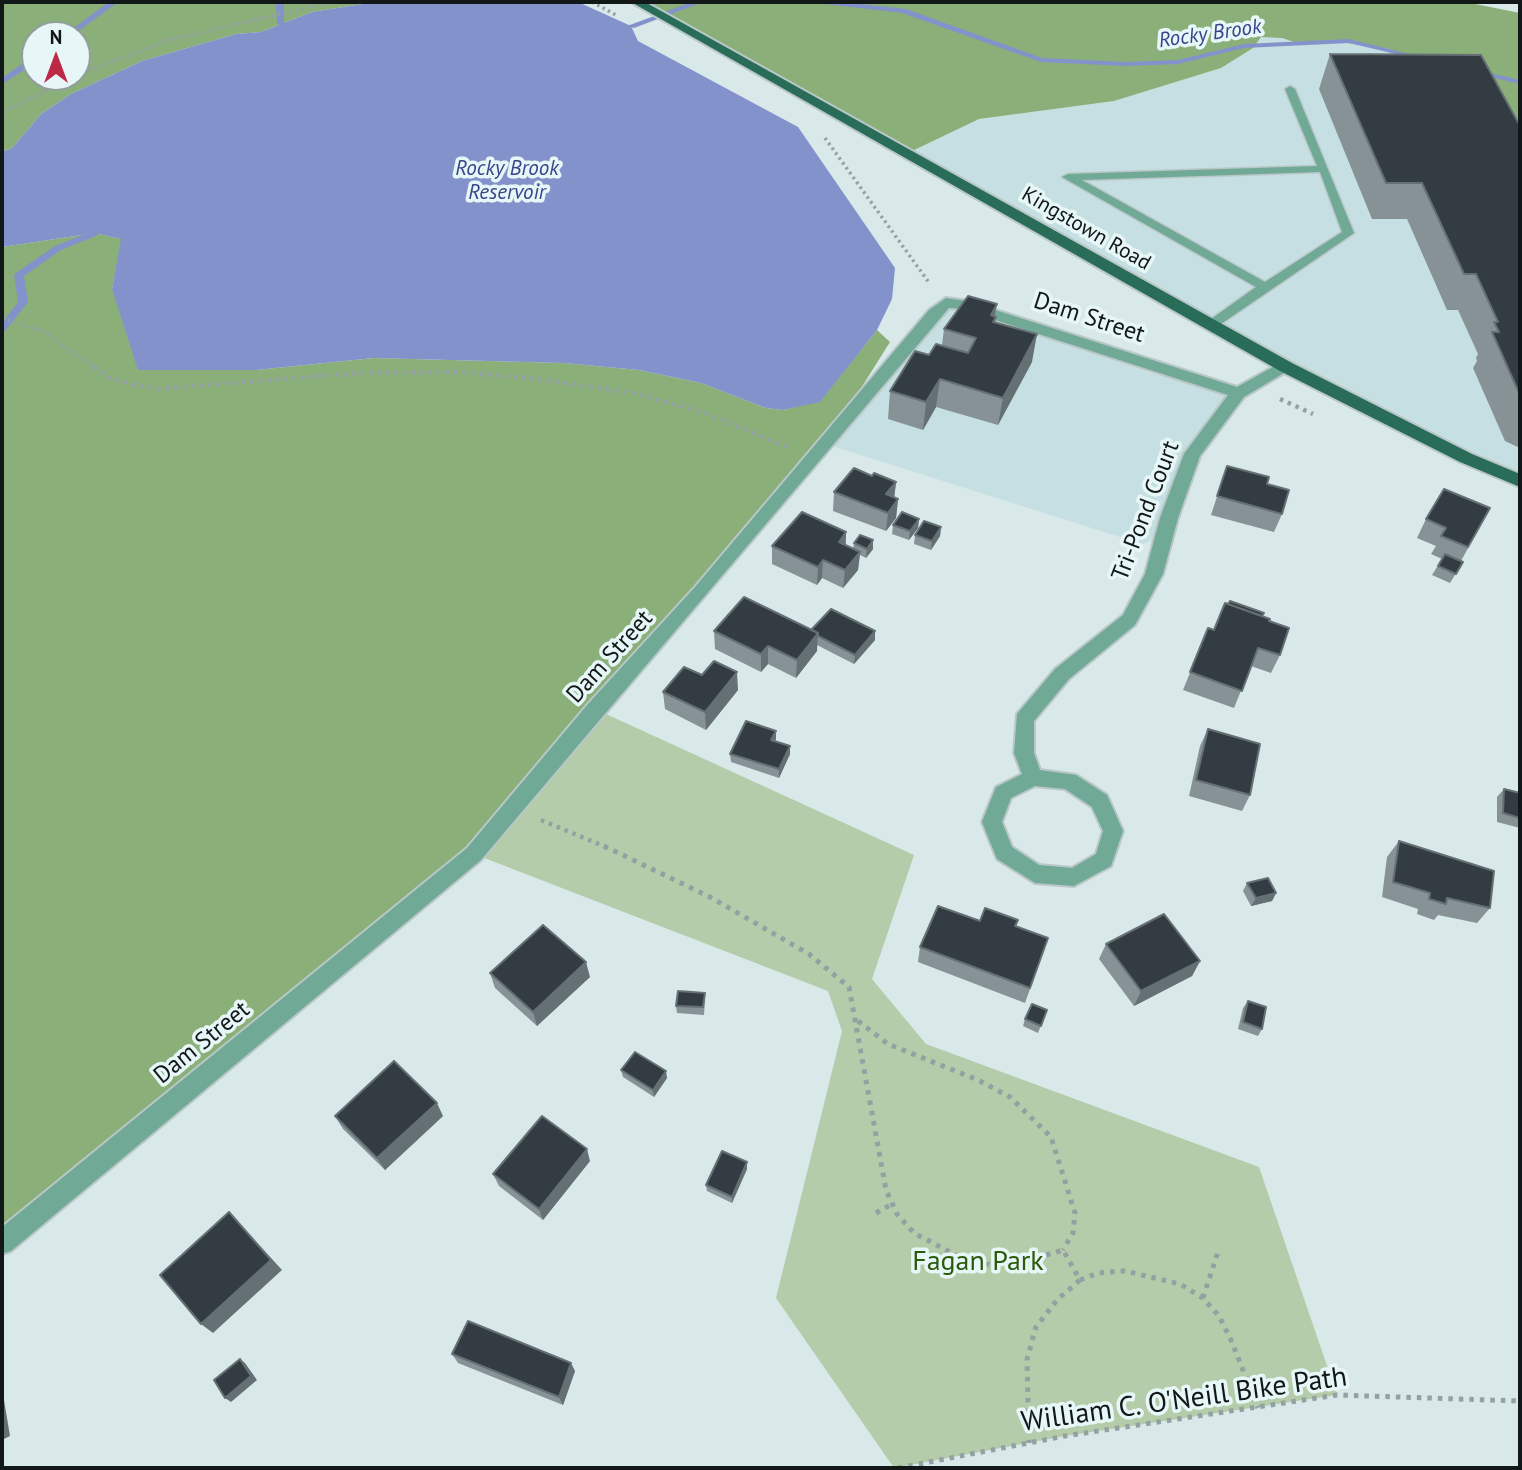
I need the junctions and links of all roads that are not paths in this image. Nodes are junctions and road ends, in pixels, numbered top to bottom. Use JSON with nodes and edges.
{"nodes":[{"id":1,"x":637,"y":2,"type":"edge"},
{"id":2,"x":1290,"y":89,"type":"dead end"},
{"id":3,"x":1324,"y":169,"type":"junction"},
{"id":4,"x":1265,"y":287,"type":"junction"},
{"id":5,"x":1211,"y":325,"type":"junction"},
{"id":6,"x":1286,"y":367,"type":"junction"},
{"id":7,"x":1238,"y":393,"type":"junction"},
{"id":8,"x":1520,"y":481,"type":"edge"},
{"id":9,"x":1032,"y":778,"type":"junction"},
{"id":10,"x":2,"y":1242,"type":"edge"}],
"edges":[{"from":1,"to":5,"type":"main road","name":"Kingstown Road"},
{"from":2,"to":3,"type":"lane"},
{"from":3,"to":4,"type":"lane"},
{"from":3,"to":4,"type":"lane"},
{"from":4,"to":5,"type":"lane"},
{"from":5,"to":6,"type":"main road","name":"Kingstown Road"},
{"from":6,"to":7,"type":"street"},
{"from":6,"to":8,"type":"main road","name":"Kingstown Road"},
{"from":7,"to":9,"type":"street","name":"Tri-Pond Court"},
{"from":7,"to":10,"type":"street","name":"Dam Street"},
{"from":9,"to":9,"type":"street"}]}
